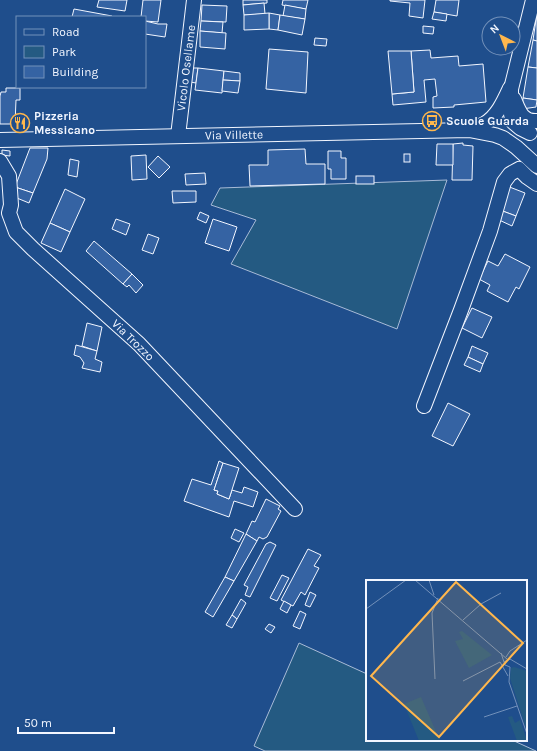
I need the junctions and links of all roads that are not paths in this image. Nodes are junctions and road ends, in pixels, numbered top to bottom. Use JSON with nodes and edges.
{"nodes":[{"id":1,"x":194,"y":0,"type":"edge"},
{"id":2,"x":533,"y":0,"type":"edge"},
{"id":3,"x":511,"y":87,"type":"junction"},
{"id":4,"x":533,"y":129,"type":"edge"},
{"id":5,"x":467,"y":130,"type":"junction"},
{"id":6,"x":178,"y":136,"type":"junction"},
{"id":7,"x":0,"y":140,"type":"edge"},
{"id":8,"x":0,"y":161,"type":"edge"},
{"id":9,"x":534,"y":162,"type":"edge"},
{"id":10,"x":537,"y":184,"type":"edge"},
{"id":11,"x":424,"y":406,"type":"dead end"},
{"id":12,"x":295,"y":509,"type":"dead end"}],
"edges":[{"from":1,"to":6,"type":"street","name":"Vicolo Osellame"},
{"from":2,"to":3,"type":"street"},
{"from":3,"to":4,"type":"street"},
{"from":3,"to":5,"type":"street"},
{"from":4,"to":5,"type":"street","name":"Via Villette"},
{"from":4,"to":9,"type":"street","name":"Via Villette"},
{"from":5,"to":6,"type":"street","name":"Via Villette"},
{"from":5,"to":9,"type":"street","name":"Via Villette"},
{"from":6,"to":7,"type":"street","name":"Via Villette"},
{"from":8,"to":12,"type":"street","name":"Via Trozzo"},
{"from":10,"to":11,"type":"street"}]}
